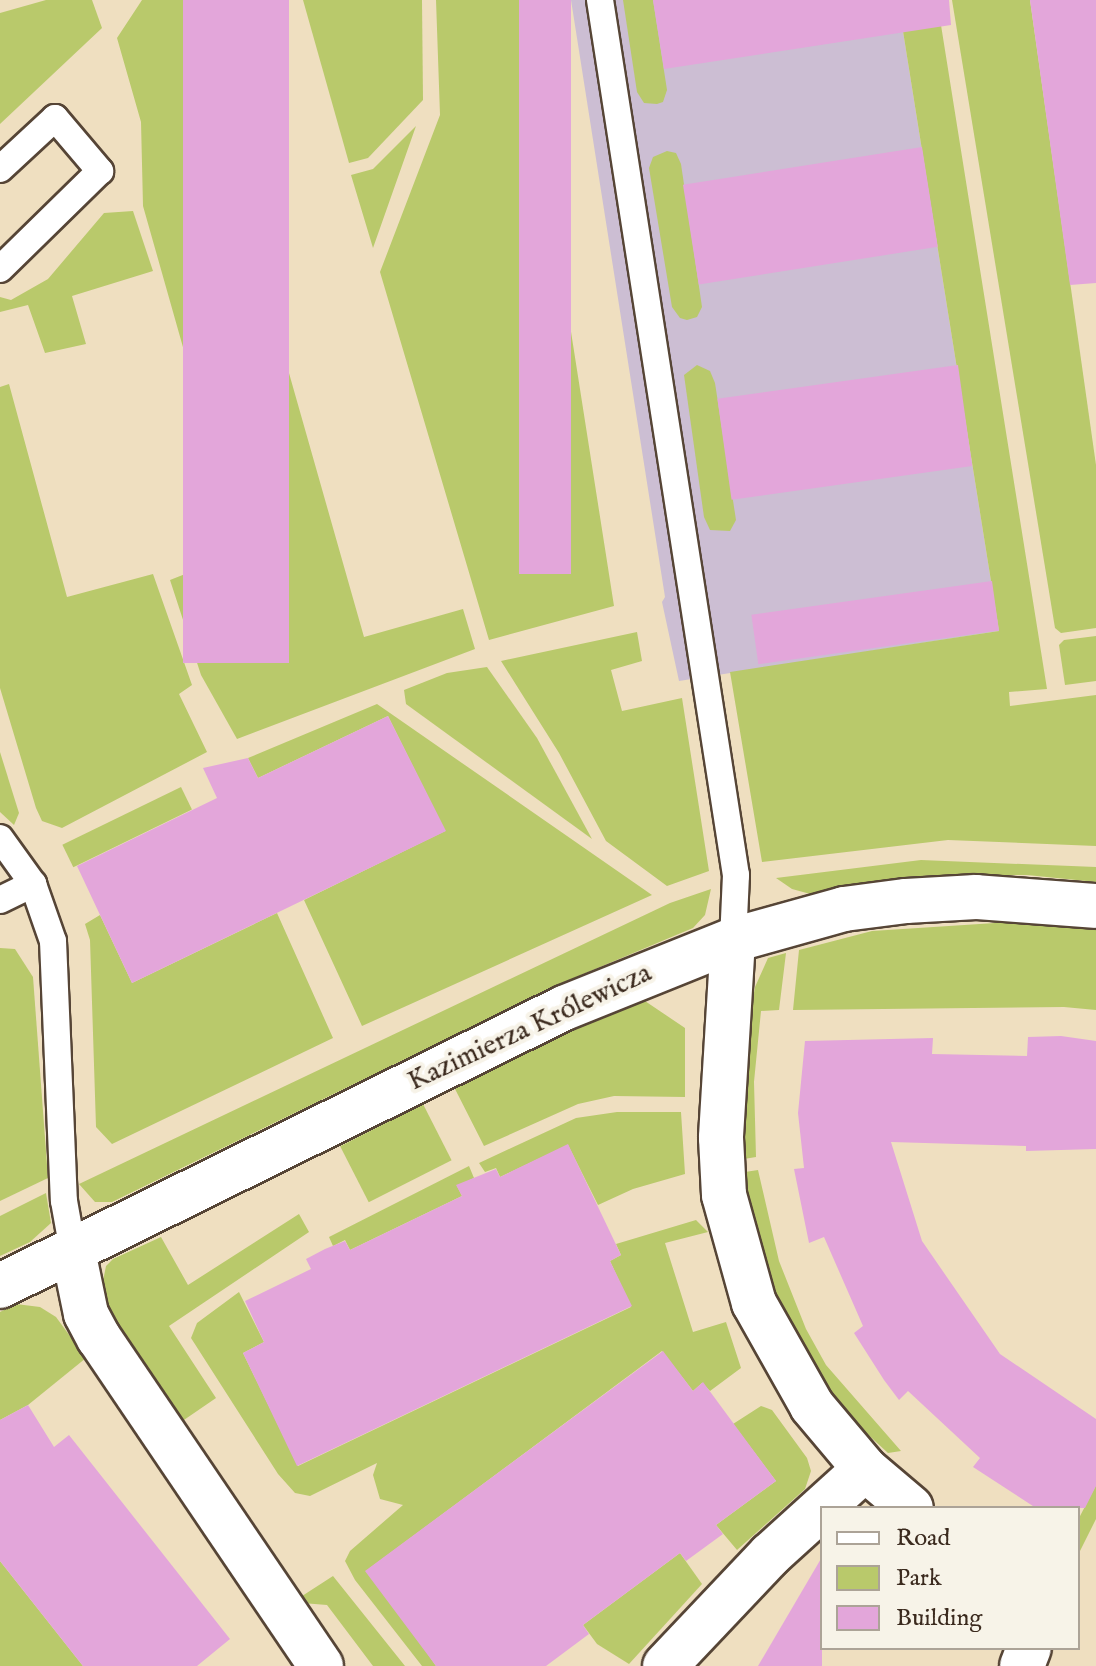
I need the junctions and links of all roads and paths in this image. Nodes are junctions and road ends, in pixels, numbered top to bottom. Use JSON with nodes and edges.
{"nodes":[{"id":1,"x":600,"y":0,"type":"edge"},
{"id":2,"x":0,"y":169,"type":"edge"},
{"id":3,"x":0,"y":269,"type":"edge"},
{"id":4,"x":0,"y":838,"type":"edge"},
{"id":5,"x":33,"y":884,"type":"junction"},
{"id":6,"x":0,"y":900,"type":"edge"},
{"id":7,"x":1096,"y":906,"type":"edge"},
{"id":8,"x":733,"y":940,"type":"junction"},
{"id":9,"x":73,"y":1251,"type":"junction"},
{"id":10,"x":0,"y":1286,"type":"edge"},
{"id":11,"x":865,"y":1469,"type":"junction"},
{"id":12,"x":824,"y":1506,"type":"edge"},
{"id":13,"x":909,"y":1506,"type":"edge"},
{"id":14,"x":820,"y":1510,"type":"edge"},
{"id":15,"x":321,"y":1666,"type":"edge"},
{"id":16,"x":665,"y":1666,"type":"edge"}],
"edges":[{"from":1,"to":8,"type":"lane"},
{"from":2,"to":3,"type":"lane"},
{"from":4,"to":5,"type":"lane"},
{"from":5,"to":6,"type":"lane"},
{"from":5,"to":9,"type":"lane"},
{"from":7,"to":8,"type":"street","name":"Kazimierza Królewicza"},
{"from":8,"to":9,"type":"street","name":"Kazimierza Królewicza"},
{"from":8,"to":11,"type":"street"},
{"from":9,"to":10,"type":"street","name":"Kazimierza Królewicza"},
{"from":9,"to":15,"type":"street"},
{"from":11,"to":12,"type":"street"},
{"from":11,"to":13,"type":"street"},
{"from":14,"to":16,"type":"street"}]}
